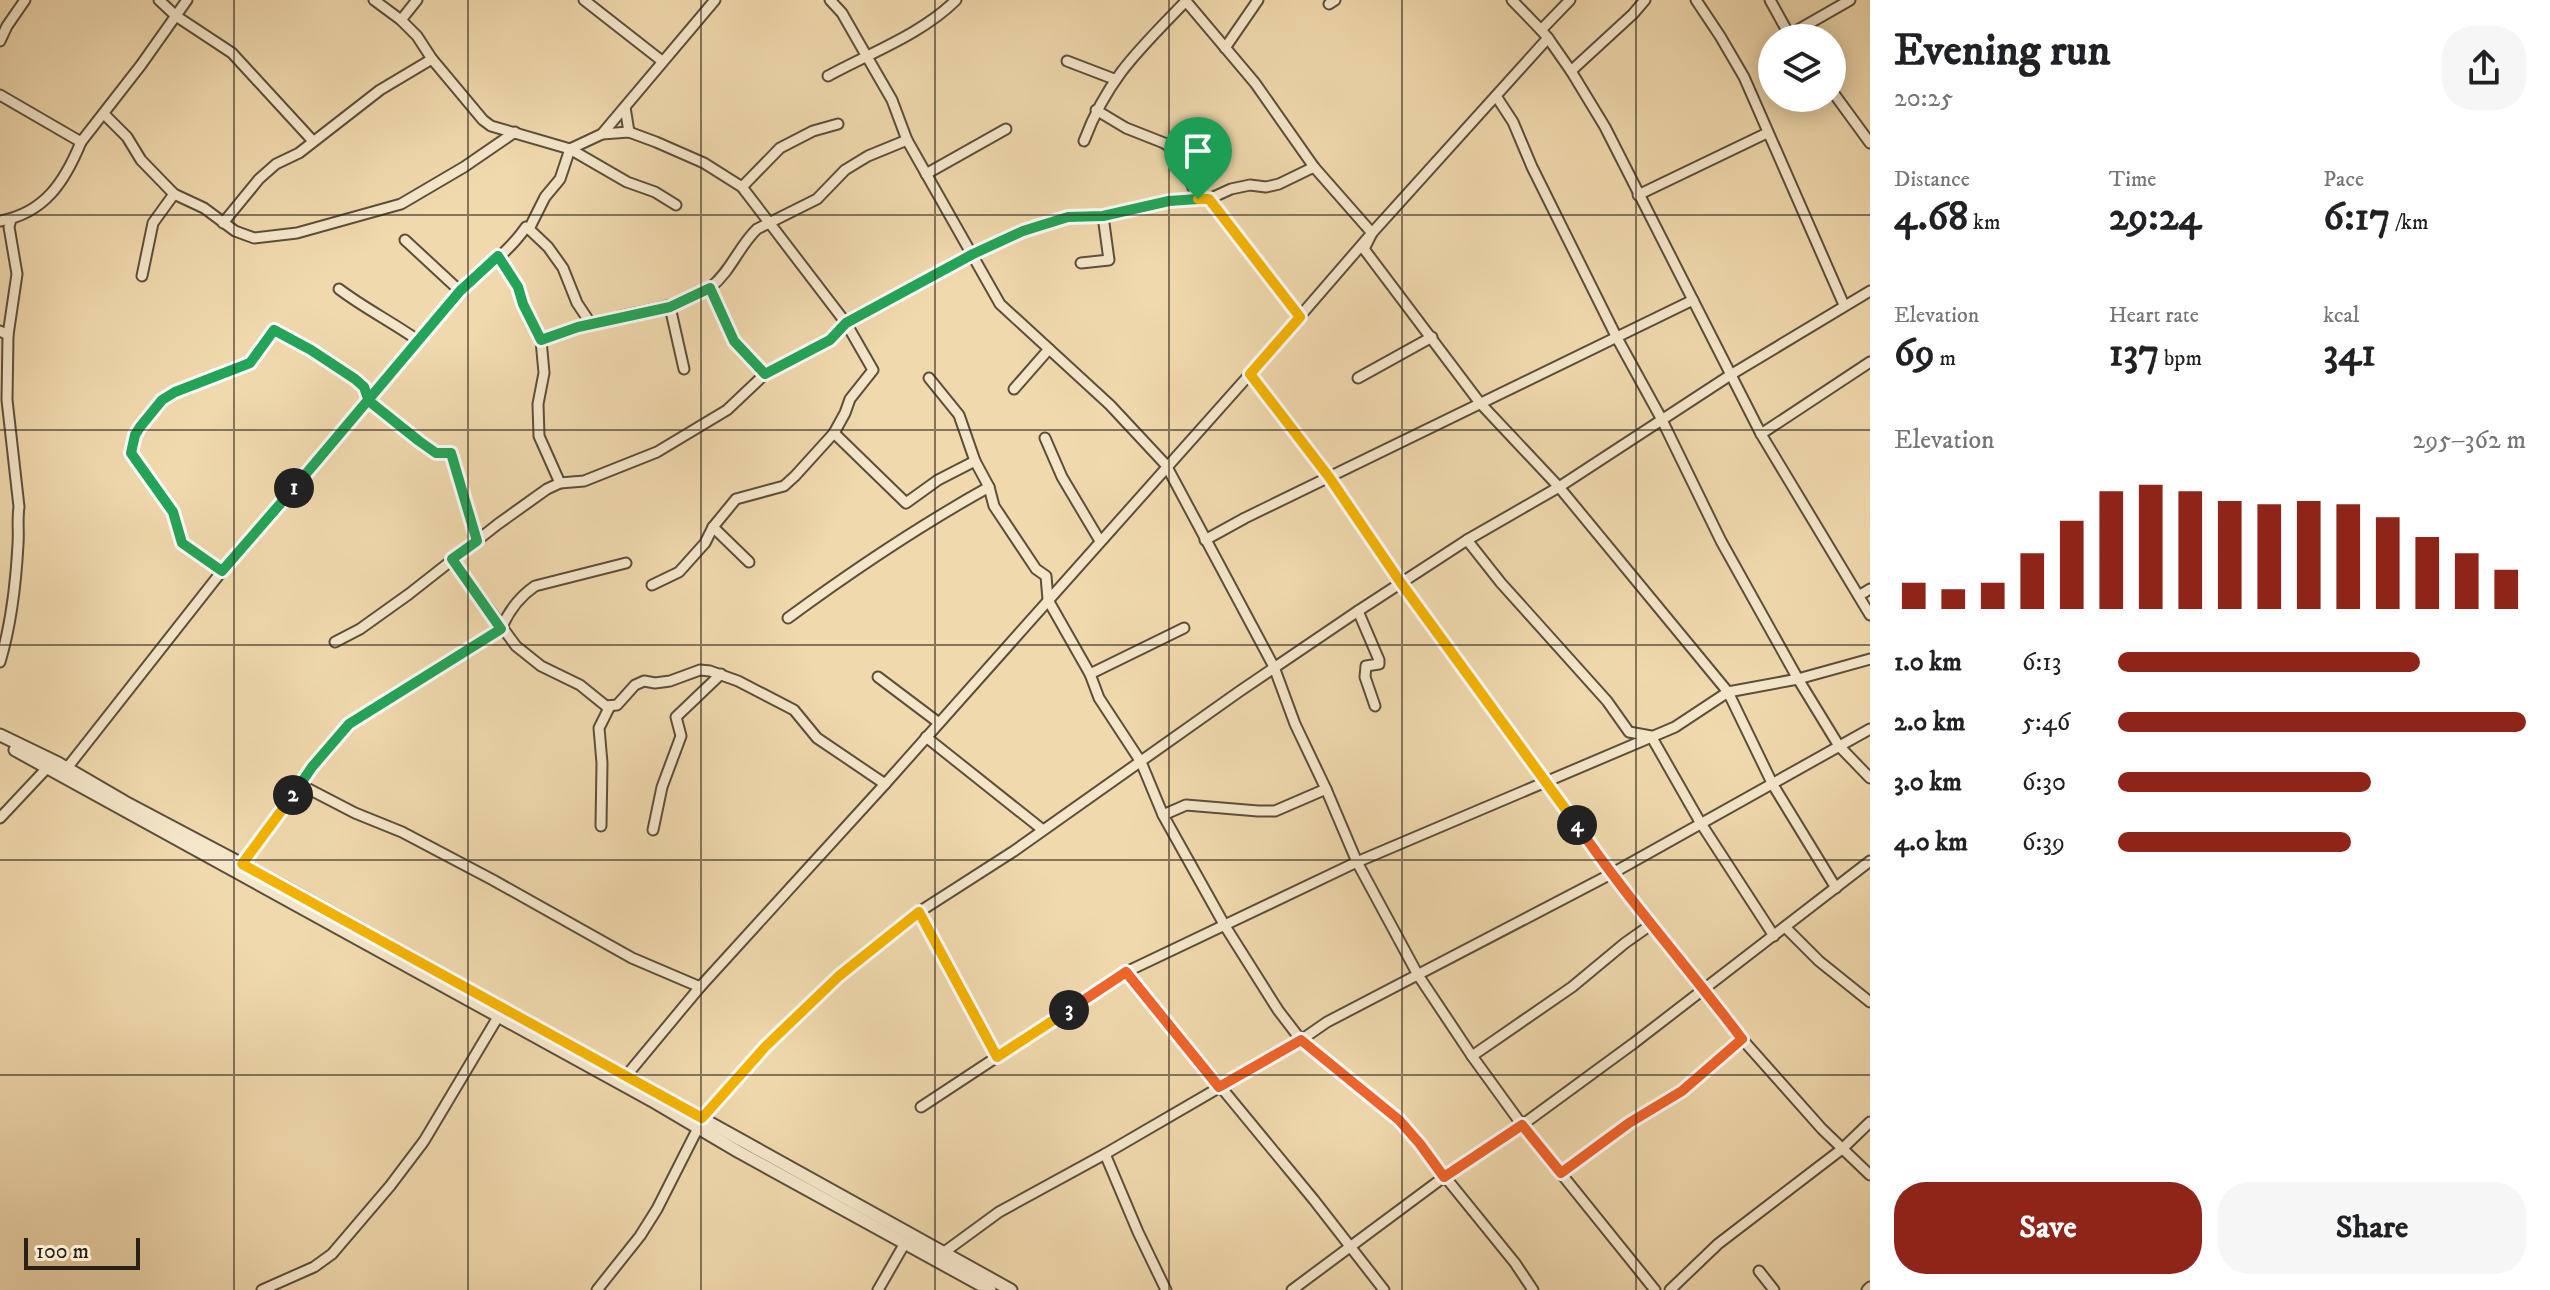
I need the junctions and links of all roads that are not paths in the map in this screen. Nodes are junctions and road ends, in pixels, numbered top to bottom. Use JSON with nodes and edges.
{"nodes":[{"id":1,"x":25,"y":0,"type":"edge"},
{"id":2,"x":159,"y":0,"type":"edge"},
{"id":3,"x":187,"y":0,"type":"edge"},
{"id":4,"x":374,"y":0,"type":"edge"},
{"id":5,"x":417,"y":0,"type":"edge"},
{"id":6,"x":584,"y":0,"type":"edge"},
{"id":7,"x":714,"y":0,"type":"edge"},
{"id":8,"x":830,"y":0,"type":"edge"},
{"id":9,"x":956,"y":0,"type":"edge"},
{"id":10,"x":1186,"y":0,"type":"edge"},
{"id":11,"x":1258,"y":0,"type":"edge"},
{"id":12,"x":1512,"y":0,"type":"edge"},
{"id":13,"x":1570,"y":0,"type":"edge"},
{"id":14,"x":1645,"y":0,"type":"edge"},
{"id":15,"x":1696,"y":0,"type":"edge"},
{"id":16,"x":1770,"y":0,"type":"edge"},
{"id":17,"x":1850,"y":0,"type":"edge"},
{"id":18,"x":176,"y":16,"type":"junction"},
{"id":19,"x":401,"y":20,"type":"junction"},
{"id":20,"x":1783,"y":24,"type":"edge"},
{"id":21,"x":1811,"y":24,"type":"edge"},
{"id":22,"x":1544,"y":34,"type":"junction"},
{"id":23,"x":0,"y":41,"type":"edge"},
{"id":24,"x":1225,"y":48,"type":"junction"},
{"id":25,"x":866,"y":55,"type":"junction"},
{"id":26,"x":432,"y":59,"type":"junction"},
{"id":27,"x":662,"y":61,"type":"junction"},
{"id":28,"x":1067,"y":61,"type":"dead end"},
{"id":29,"x":1571,"y":71,"type":"junction"},
{"id":30,"x":828,"y":76,"type":"dead end"},
{"id":31,"x":1114,"y":79,"type":"junction"},
{"id":32,"x":0,"y":95,"type":"edge"},
{"id":33,"x":1496,"y":96,"type":"junction"},
{"id":34,"x":625,"y":107,"type":"junction"},
{"id":35,"x":1096,"y":110,"type":"junction"},
{"id":36,"x":1846,"y":110,"type":"edge"},
{"id":37,"x":104,"y":114,"type":"junction"},
{"id":38,"x":838,"y":124,"type":"dead end"},
{"id":39,"x":1006,"y":129,"type":"dead end"},
{"id":40,"x":515,"y":132,"type":"junction"},
{"id":41,"x":629,"y":132,"type":"junction"},
{"id":42,"x":1767,"y":133,"type":"junction"},
{"id":43,"x":602,"y":134,"type":"junction"},
{"id":44,"x":312,"y":140,"type":"junction"},
{"id":45,"x":907,"y":140,"type":"junction"},
{"id":46,"x":1084,"y":141,"type":"dead end"},
{"id":47,"x":81,"y":142,"type":"junction"},
{"id":48,"x":1870,"y":143,"type":"edge"},
{"id":49,"x":570,"y":149,"type":"junction"},
{"id":50,"x":1314,"y":167,"type":"junction"},
{"id":51,"x":926,"y":174,"type":"junction"},
{"id":52,"x":742,"y":187,"type":"junction"},
{"id":53,"x":174,"y":194,"type":"junction"},
{"id":54,"x":1638,"y":195,"type":"junction"},
{"id":55,"x":1204,"y":199,"type":"junction"},
{"id":56,"x":676,"y":205,"type":"dead end"},
{"id":57,"x":1103,"y":216,"type":"junction"},
{"id":58,"x":11,"y":219,"type":"junction"},
{"id":59,"x":0,"y":221,"type":"edge"},
{"id":60,"x":223,"y":223,"type":"junction"},
{"id":61,"x":771,"y":223,"type":"junction"},
{"id":62,"x":529,"y":229,"type":"junction"},
{"id":63,"x":1372,"y":233,"type":"junction"},
{"id":64,"x":405,"y":240,"type":"dead end"},
{"id":65,"x":973,"y":254,"type":"junction"},
{"id":66,"x":498,"y":256,"type":"junction"},
{"id":67,"x":1081,"y":263,"type":"dead end"},
{"id":68,"x":142,"y":276,"type":"dead end"},
{"id":69,"x":710,"y":288,"type":"junction"},
{"id":70,"x":339,"y":289,"type":"dead end"},
{"id":71,"x":460,"y":291,"type":"junction"},
{"id":72,"x":1870,"y":291,"type":"edge"},
{"id":73,"x":1693,"y":300,"type":"junction"},
{"id":74,"x":1844,"y":305,"type":"junction"},
{"id":75,"x":670,"y":307,"type":"junction"},
{"id":76,"x":1300,"y":317,"type":"junction"},
{"id":77,"x":846,"y":323,"type":"junction"},
{"id":78,"x":591,"y":324,"type":"junction"},
{"id":79,"x":4,"y":333,"type":"edge"},
{"id":80,"x":1432,"y":337,"type":"junction"},
{"id":81,"x":1617,"y":338,"type":"junction"},
{"id":82,"x":541,"y":340,"type":"junction"},
{"id":83,"x":419,"y":341,"type":"junction"},
{"id":84,"x":1049,"y":349,"type":"junction"},
{"id":85,"x":1870,"y":362,"type":"edge"},
{"id":86,"x":684,"y":369,"type":"dead end"},
{"id":87,"x":765,"y":374,"type":"junction"},
{"id":88,"x":1250,"y":374,"type":"junction"},
{"id":89,"x":1732,"y":374,"type":"junction"},
{"id":90,"x":929,"y":378,"type":"dead end"},
{"id":91,"x":1358,"y":378,"type":"dead end"},
{"id":92,"x":1014,"y":389,"type":"dead end"},
{"id":93,"x":369,"y":401,"type":"junction"},
{"id":94,"x":1480,"y":403,"type":"junction"},
{"id":95,"x":1661,"y":418,"type":"junction"},
{"id":96,"x":834,"y":433,"type":"junction"},
{"id":97,"x":1761,"y":434,"type":"junction"},
{"id":98,"x":1045,"y":438,"type":"dead end"},
{"id":99,"x":975,"y":461,"type":"junction"},
{"id":100,"x":1166,"y":465,"type":"junction"},
{"id":101,"x":1329,"y":477,"type":"junction"},
{"id":102,"x":560,"y":483,"type":"junction"},
{"id":103,"x":989,"y":487,"type":"junction"},
{"id":104,"x":1559,"y":487,"type":"junction"},
{"id":105,"x":713,"y":527,"type":"junction"},
{"id":106,"x":1205,"y":540,"type":"junction"},
{"id":107,"x":1467,"y":540,"type":"junction"},
{"id":108,"x":477,"y":541,"type":"junction"},
{"id":109,"x":1100,"y":541,"type":"junction"},
{"id":110,"x":452,"y":559,"type":"junction"},
{"id":111,"x":749,"y":562,"type":"dead end"},
{"id":112,"x":626,"y":563,"type":"dead end"},
{"id":113,"x":222,"y":571,"type":"junction"},
{"id":114,"x":1401,"y":583,"type":"junction"},
{"id":115,"x":652,"y":585,"type":"dead end"},
{"id":116,"x":1870,"y":589,"type":"edge"},
{"id":117,"x":1860,"y":595,"type":"junction"},
{"id":118,"x":1048,"y":600,"type":"junction"},
{"id":119,"x":1358,"y":611,"type":"junction"},
{"id":120,"x":1870,"y":615,"type":"edge"},
{"id":121,"x":788,"y":618,"type":"dead end"},
{"id":122,"x":1184,"y":628,"type":"dead end"},
{"id":123,"x":501,"y":629,"type":"junction"},
{"id":124,"x":335,"y":642,"type":"dead end"},
{"id":125,"x":1870,"y":659,"type":"edge"},
{"id":126,"x":0,"y":662,"type":"edge"},
{"id":127,"x":1274,"y":667,"type":"junction"},
{"id":128,"x":721,"y":674,"type":"junction"},
{"id":129,"x":1090,"y":674,"type":"junction"},
{"id":130,"x":878,"y":677,"type":"dead end"},
{"id":131,"x":1798,"y":679,"type":"junction"},
{"id":132,"x":1728,"y":692,"type":"junction"},
{"id":133,"x":610,"y":706,"type":"junction"},
{"id":134,"x":1375,"y":706,"type":"dead end"},
{"id":135,"x":939,"y":723,"type":"junction"},
{"id":136,"x":1870,"y":729,"type":"edge"},
{"id":137,"x":0,"y":735,"type":"edge"},
{"id":138,"x":1651,"y":736,"type":"junction"},
{"id":139,"x":926,"y":737,"type":"junction"},
{"id":140,"x":0,"y":742,"type":"edge"},
{"id":141,"x":1839,"y":746,"type":"junction"},
{"id":142,"x":1141,"y":762,"type":"junction"},
{"id":143,"x":47,"y":768,"type":"junction"},
{"id":144,"x":67,"y":768,"type":"junction"},
{"id":145,"x":1870,"y":778,"type":"edge"},
{"id":146,"x":1545,"y":780,"type":"junction"},
{"id":147,"x":885,"y":784,"type":"junction"},
{"id":148,"x":301,"y":785,"type":"junction"},
{"id":149,"x":1773,"y":785,"type":"junction"},
{"id":150,"x":1326,"y":789,"type":"junction"},
{"id":151,"x":123,"y":806,"type":"junction"},
{"id":152,"x":1163,"y":815,"type":"junction"},
{"id":153,"x":0,"y":818,"type":"edge"},
{"id":154,"x":1700,"y":822,"type":"junction"},
{"id":155,"x":601,"y":826,"type":"dead end"},
{"id":156,"x":653,"y":830,"type":"dead end"},
{"id":157,"x":1043,"y":830,"type":"junction"},
{"id":158,"x":1870,"y":861,"type":"edge"},
{"id":159,"x":1357,"y":862,"type":"junction"},
{"id":160,"x":242,"y":864,"type":"junction"},
{"id":161,"x":1611,"y":874,"type":"junction"},
{"id":162,"x":1836,"y":888,"type":"junction"},
{"id":163,"x":919,"y":912,"type":"junction"},
{"id":164,"x":1652,"y":924,"type":"junction"},
{"id":165,"x":1225,"y":926,"type":"junction"},
{"id":166,"x":1785,"y":927,"type":"junction"},
{"id":167,"x":1774,"y":936,"type":"junction"},
{"id":168,"x":1126,"y":972,"type":"junction"},
{"id":169,"x":1418,"y":975,"type":"junction"},
{"id":170,"x":700,"y":987,"type":"junction"},
{"id":171,"x":1704,"y":989,"type":"junction"},
{"id":172,"x":1870,"y":1002,"type":"edge"},
{"id":173,"x":498,"y":1017,"type":"junction"},
{"id":174,"x":1742,"y":1039,"type":"junction"},
{"id":175,"x":1301,"y":1040,"type":"junction"},
{"id":176,"x":1472,"y":1056,"type":"junction"},
{"id":177,"x":997,"y":1057,"type":"junction"},
{"id":178,"x":626,"y":1076,"type":"junction"},
{"id":179,"x":1219,"y":1087,"type":"junction"},
{"id":180,"x":921,"y":1107,"type":"dead end"},
{"id":181,"x":1870,"y":1122,"type":"edge"},
{"id":182,"x":700,"y":1123,"type":"junction"},
{"id":183,"x":1522,"y":1125,"type":"junction"},
{"id":184,"x":741,"y":1147,"type":"junction"},
{"id":185,"x":1842,"y":1149,"type":"junction"},
{"id":186,"x":1105,"y":1154,"type":"junction"},
{"id":187,"x":1561,"y":1173,"type":"junction"},
{"id":188,"x":1870,"y":1175,"type":"edge"},
{"id":189,"x":1444,"y":1177,"type":"junction"},
{"id":190,"x":905,"y":1243,"type":"junction"},
{"id":191,"x":1350,"y":1245,"type":"junction"},
{"id":192,"x":943,"y":1253,"type":"junction"},
{"id":193,"x":1759,"y":1271,"type":"dead end"},
{"id":194,"x":262,"y":1290,"type":"edge"},
{"id":195,"x":597,"y":1290,"type":"edge"},
{"id":196,"x":878,"y":1290,"type":"edge"},
{"id":197,"x":990,"y":1290,"type":"edge"},
{"id":198,"x":1011,"y":1290,"type":"edge"},
{"id":199,"x":1166,"y":1290,"type":"edge"},
{"id":200,"x":1292,"y":1290,"type":"edge"},
{"id":201,"x":1384,"y":1290,"type":"edge"},
{"id":202,"x":1533,"y":1290,"type":"edge"},
{"id":203,"x":1655,"y":1290,"type":"edge"},
{"id":204,"x":1670,"y":1290,"type":"edge"},
{"id":205,"x":1774,"y":1290,"type":"edge"}],
"edges":[{"from":1,"to":23,"type":"street"},
{"from":2,"to":18,"type":"street"},
{"from":3,"to":18,"type":"street"},
{"from":4,"to":19,"type":"street"},
{"from":5,"to":19,"type":"street"},
{"from":6,"to":27,"type":"street"},
{"from":7,"to":27,"type":"street"},
{"from":8,"to":25,"type":"street"},
{"from":9,"to":25,"type":"street"},
{"from":10,"to":24,"type":"street"},
{"from":10,"to":31,"type":"street"},
{"from":11,"to":24,"type":"street"},
{"from":12,"to":22,"type":"street"},
{"from":13,"to":22,"type":"street"},
{"from":14,"to":29,"type":"street"},
{"from":15,"to":42,"type":"street"},
{"from":16,"to":20,"type":"street"},
{"from":17,"to":21,"type":"street"},
{"from":18,"to":37,"type":"street"},
{"from":18,"to":44,"type":"street"},
{"from":19,"to":26,"type":"street"},
{"from":22,"to":29,"type":"street"},
{"from":22,"to":33,"type":"street"},
{"from":24,"to":50,"type":"street"},
{"from":25,"to":30,"type":"street"},
{"from":25,"to":45,"type":"street"},
{"from":26,"to":40,"type":"street"},
{"from":26,"to":44,"type":"street"},
{"from":27,"to":34,"type":"street"},
{"from":28,"to":31,"type":"street"},
{"from":29,"to":54,"type":"street"},
{"from":31,"to":35,"type":"street"},
{"from":32,"to":47,"type":"street"},
{"from":33,"to":63,"type":"street"},
{"from":33,"to":81,"type":"street"},
{"from":34,"to":41,"type":"street"},
{"from":34,"to":43,"type":"street"},
{"from":35,"to":46,"type":"street"},
{"from":35,"to":55,"type":"street"},
{"from":36,"to":48,"type":"street"},
{"from":37,"to":47,"type":"street"},
{"from":37,"to":53,"type":"street"},
{"from":38,"to":52,"type":"street"},
{"from":39,"to":51,"type":"street"},
{"from":40,"to":49,"type":"street"},
{"from":40,"to":60,"type":"street"},
{"from":41,"to":43,"type":"street"},
{"from":41,"to":52,"type":"street"},
{"from":42,"to":54,"type":"street"},
{"from":42,"to":74,"type":"street"},
{"from":43,"to":49,"type":"street"},
{"from":44,"to":60,"type":"street"},
{"from":45,"to":51,"type":"street"},
{"from":45,"to":61,"type":"street"},
{"from":47,"to":58,"type":"street"},
{"from":49,"to":56,"type":"street"},
{"from":49,"to":62,"type":"street"},
{"from":50,"to":55,"type":"street"},
{"from":50,"to":63,"type":"street"},
{"from":51,"to":65,"type":"street"},
{"from":52,"to":61,"type":"street"},
{"from":53,"to":60,"type":"street"},
{"from":53,"to":68,"type":"street"},
{"from":54,"to":73,"type":"street"},
{"from":55,"to":57,"type":"street"},
{"from":55,"to":76,"type":"street"},
{"from":57,"to":65,"type":"street"},
{"from":57,"to":67,"type":"street"},
{"from":58,"to":59,"type":"street"},
{"from":58,"to":79,"type":"street"},
{"from":61,"to":69,"type":"street"},
{"from":61,"to":77,"type":"street"},
{"from":62,"to":66,"type":"street"},
{"from":62,"to":78,"type":"street"},
{"from":63,"to":76,"type":"street"},
{"from":63,"to":80,"type":"street"},
{"from":64,"to":71,"type":"street"},
{"from":65,"to":77,"type":"street"},
{"from":65,"to":84,"type":"street"},
{"from":66,"to":71,"type":"street"},
{"from":66,"to":82,"type":"street"},
{"from":69,"to":75,"type":"street"},
{"from":69,"to":87,"type":"street"},
{"from":70,"to":83,"type":"street"},
{"from":71,"to":83,"type":"street"},
{"from":72,"to":74,"type":"street"},
{"from":73,"to":81,"type":"street"},
{"from":73,"to":89,"type":"street"},
{"from":74,"to":89,"type":"street"},
{"from":75,"to":78,"type":"street"},
{"from":75,"to":86,"type":"street"},
{"from":76,"to":88,"type":"street"},
{"from":77,"to":87,"type":"street"},
{"from":77,"to":96,"type":"street"},
{"from":78,"to":82,"type":"street"},
{"from":79,"to":126,"type":"street"},
{"from":80,"to":91,"type":"street"},
{"from":80,"to":94,"type":"street"},
{"from":81,"to":94,"type":"street"},
{"from":81,"to":95,"type":"street"},
{"from":82,"to":102,"type":"street"},
{"from":83,"to":93,"type":"street"},
{"from":84,"to":92,"type":"street"},
{"from":84,"to":100,"type":"street"},
{"from":85,"to":97,"type":"street"},
{"from":87,"to":102,"type":"street"},
{"from":88,"to":100,"type":"street"},
{"from":88,"to":101,"type":"street"},
{"from":89,"to":95,"type":"street"},
{"from":89,"to":97,"type":"street"},
{"from":90,"to":99,"type":"street"},
{"from":93,"to":108,"type":"street"},
{"from":93,"to":113,"type":"street"},
{"from":93,"to":113,"type":"street"},
{"from":94,"to":101,"type":"street"},
{"from":94,"to":104,"type":"street"},
{"from":95,"to":104,"type":"street"},
{"from":95,"to":131,"type":"street"},
{"from":96,"to":99,"type":"street"},
{"from":96,"to":105,"type":"street"},
{"from":97,"to":117,"type":"street"},
{"from":98,"to":109,"type":"street"},
{"from":99,"to":103,"type":"street"},
{"from":100,"to":106,"type":"street"},
{"from":100,"to":109,"type":"street"},
{"from":101,"to":106,"type":"street"},
{"from":101,"to":114,"type":"street"},
{"from":102,"to":108,"type":"street"},
{"from":103,"to":118,"type":"street"},
{"from":103,"to":121,"type":"street"},
{"from":104,"to":107,"type":"street"},
{"from":104,"to":132,"type":"street"},
{"from":105,"to":111,"type":"street"},
{"from":105,"to":115,"type":"street"},
{"from":106,"to":127,"type":"street"},
{"from":107,"to":114,"type":"street"},
{"from":107,"to":138,"type":"street"},
{"from":108,"to":110,"type":"street"},
{"from":109,"to":118,"type":"street"},
{"from":110,"to":123,"type":"street"},
{"from":110,"to":124,"type":"street"},
{"from":112,"to":123,"type":"street"},
{"from":113,"to":144,"type":"street"},
{"from":114,"to":119,"type":"street"},
{"from":114,"to":146,"type":"street"},
{"from":116,"to":117,"type":"street"},
{"from":117,"to":120,"type":"street"},
{"from":118,"to":129,"type":"street"},
{"from":118,"to":135,"type":"street"},
{"from":119,"to":127,"type":"street"},
{"from":119,"to":134,"type":"street"},
{"from":122,"to":129,"type":"street"},
{"from":123,"to":133,"type":"street"},
{"from":123,"to":148,"type":"street"},
{"from":125,"to":131,"type":"street"},
{"from":127,"to":142,"type":"street"},
{"from":127,"to":150,"type":"street"},
{"from":128,"to":133,"type":"street"},
{"from":128,"to":147,"type":"street"},
{"from":128,"to":156,"type":"street"},
{"from":129,"to":142,"type":"street"},
{"from":130,"to":135,"type":"street"},
{"from":131,"to":132,"type":"street"},
{"from":131,"to":141,"type":"street"},
{"from":132,"to":138,"type":"street"},
{"from":132,"to":149,"type":"street"},
{"from":133,"to":155,"type":"street"},
{"from":135,"to":139,"type":"street"},
{"from":136,"to":141,"type":"street"},
{"from":137,"to":144,"type":"street"},
{"from":138,"to":146,"type":"street"},
{"from":138,"to":154,"type":"street"},
{"from":139,"to":147,"type":"street"},
{"from":139,"to":157,"type":"street"},
{"from":140,"to":143,"type":"street"},
{"from":141,"to":145,"type":"street"},
{"from":141,"to":149,"type":"street"},
{"from":142,"to":152,"type":"street"},
{"from":142,"to":157,"type":"street"},
{"from":143,"to":151,"type":"street"},
{"from":143,"to":153,"type":"street"},
{"from":144,"to":151,"type":"street"},
{"from":146,"to":159,"type":"street"},
{"from":146,"to":161,"type":"street"},
{"from":147,"to":170,"type":"street"},
{"from":148,"to":160,"type":"street"},
{"from":148,"to":170,"type":"street"},
{"from":149,"to":154,"type":"street"},
{"from":149,"to":162,"type":"street"},
{"from":150,"to":152,"type":"street"},
{"from":150,"to":159,"type":"street"},
{"from":151,"to":160,"type":"street"},
{"from":151,"to":173,"type":"street"},
{"from":152,"to":165,"type":"street"},
{"from":154,"to":161,"type":"street"},
{"from":154,"to":167,"type":"street"},
{"from":157,"to":163,"type":"street"},
{"from":158,"to":162,"type":"street"},
{"from":159,"to":165,"type":"street"},
{"from":159,"to":169,"type":"street"},
{"from":160,"to":178,"type":"street"},
{"from":161,"to":164,"type":"street"},
{"from":161,"to":169,"type":"street"},
{"from":162,"to":166,"type":"street"},
{"from":163,"to":177,"type":"street"},
{"from":163,"to":182,"type":"street"},
{"from":164,"to":171,"type":"street"},
{"from":164,"to":176,"type":"street"},
{"from":165,"to":168,"type":"street"},
{"from":165,"to":175,"type":"street"},
{"from":166,"to":167,"type":"street"},
{"from":166,"to":172,"type":"street"},
{"from":167,"to":171,"type":"street"},
{"from":168,"to":177,"type":"street"},
{"from":168,"to":179,"type":"street"},
{"from":169,"to":175,"type":"street"},
{"from":169,"to":176,"type":"street"},
{"from":170,"to":178,"type":"street"},
{"from":171,"to":174,"type":"street"},
{"from":171,"to":183,"type":"street"},
{"from":173,"to":182,"type":"street"},
{"from":173,"to":194,"type":"street"},
{"from":174,"to":185,"type":"street"},
{"from":174,"to":187,"type":"street"},
{"from":175,"to":179,"type":"street"},
{"from":175,"to":189,"type":"street"},
{"from":176,"to":183,"type":"street"},
{"from":177,"to":180,"type":"street"},
{"from":178,"to":182,"type":"street"},
{"from":179,"to":186,"type":"street"},
{"from":179,"to":191,"type":"street"},
{"from":181,"to":185,"type":"street"},
{"from":182,"to":184,"type":"street"},
{"from":182,"to":195,"type":"street"},
{"from":183,"to":187,"type":"street"},
{"from":183,"to":189,"type":"street"},
{"from":184,"to":190,"type":"street"},
{"from":184,"to":192,"type":"street"},
{"from":185,"to":188,"type":"street"},
{"from":185,"to":204,"type":"street"},
{"from":186,"to":192,"type":"street"},
{"from":186,"to":199,"type":"street"},
{"from":187,"to":203,"type":"street"},
{"from":189,"to":191,"type":"street"},
{"from":189,"to":202,"type":"street"},
{"from":190,"to":196,"type":"street"},
{"from":190,"to":197,"type":"street"},
{"from":191,"to":200,"type":"street"},
{"from":191,"to":201,"type":"street"},
{"from":192,"to":198,"type":"street"},
{"from":193,"to":205,"type":"street"}]}
